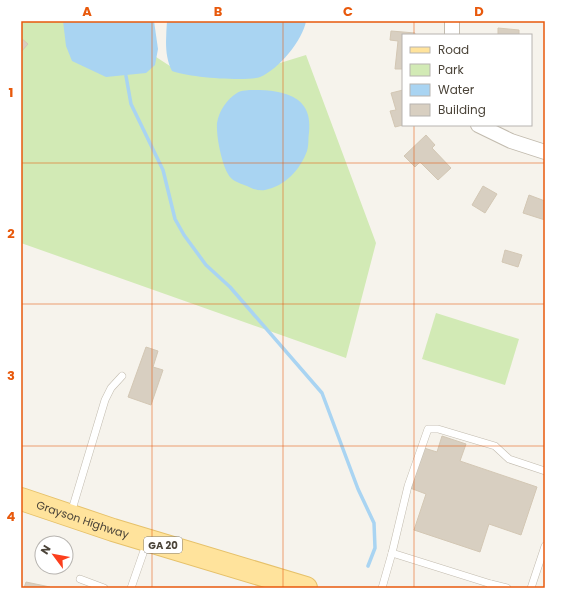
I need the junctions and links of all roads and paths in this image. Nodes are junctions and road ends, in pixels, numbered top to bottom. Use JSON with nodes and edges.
{"nodes":[{"id":1,"x":452,"y":21,"type":"edge"},
{"id":2,"x":452,"y":34,"type":"edge"},
{"id":3,"x":480,"y":126,"type":"edge"},
{"id":4,"x":545,"y":152,"type":"edge"},
{"id":5,"x":122,"y":376,"type":"dead end"},
{"id":6,"x":545,"y":471,"type":"edge"},
{"id":7,"x":21,"y":499,"type":"edge"},
{"id":8,"x":70,"y":515,"type":"junction"},
{"id":9,"x":147,"y":540,"type":"junction"},
{"id":10,"x":545,"y":546,"type":"edge"},
{"id":11,"x":392,"y":553,"type":"junction"},
{"id":12,"x":80,"y":580,"type":"dead end"},
{"id":13,"x":491,"y":586,"type":"edge"},
{"id":14,"x":104,"y":588,"type":"edge"},
{"id":15,"x":131,"y":588,"type":"edge"},
{"id":16,"x":306,"y":588,"type":"edge"},
{"id":17,"x":382,"y":588,"type":"edge"},
{"id":18,"x":507,"y":588,"type":"edge"},
{"id":19,"x":531,"y":588,"type":"edge"}],
"edges":[{"from":1,"to":2,"type":"street"},
{"from":3,"to":4,"type":"street"},
{"from":5,"to":8,"type":"lane"},
{"from":6,"to":11,"type":"lane"},
{"from":7,"to":8,"type":"main road","name":"Grayson Highway","number":"GA 20"},
{"from":8,"to":9,"type":"main road","name":"Grayson Highway","number":"GA 20"},
{"from":9,"to":15,"type":"lane"},
{"from":9,"to":16,"type":"main road","name":"Grayson Highway","number":"GA 20"},
{"from":10,"to":19,"type":"lane"},
{"from":11,"to":13,"type":"lane"},
{"from":11,"to":17,"type":"lane"},
{"from":12,"to":14,"type":"lane"},
{"from":13,"to":18,"type":"lane"}]}
